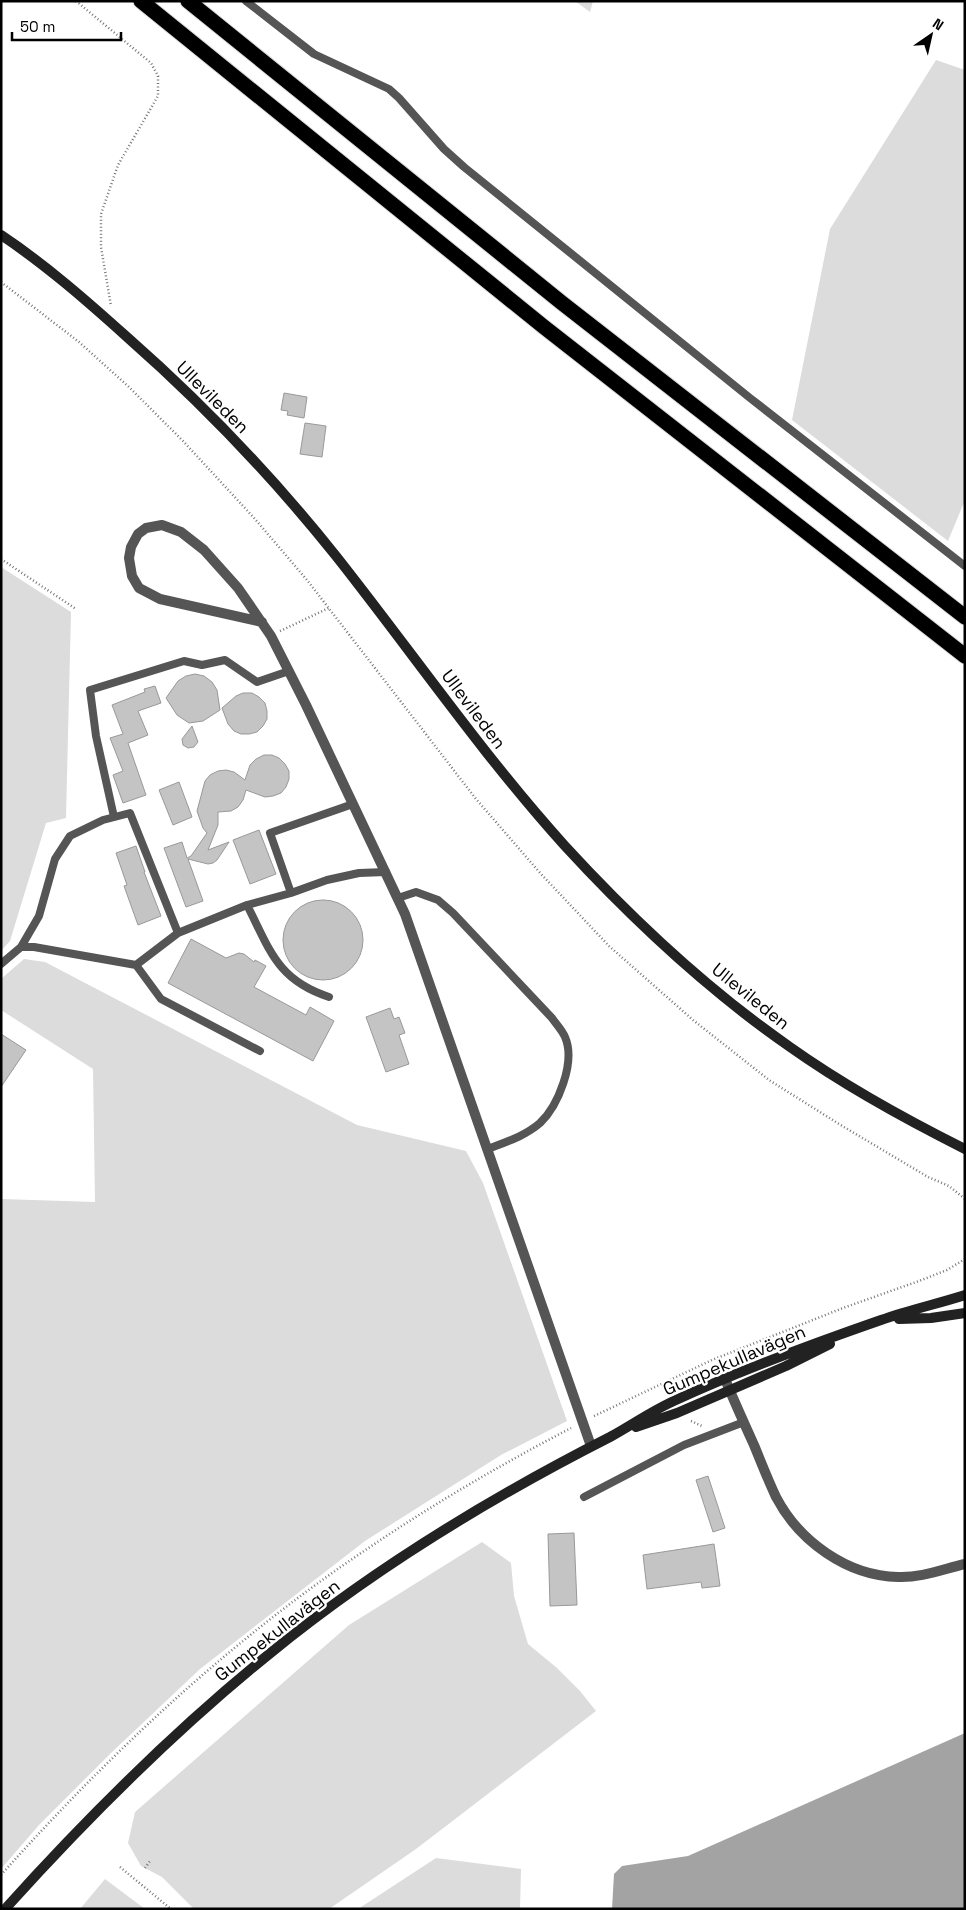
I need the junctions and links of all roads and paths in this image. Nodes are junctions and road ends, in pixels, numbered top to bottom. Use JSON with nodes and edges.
{"nodes":[{"id":1,"x":76,"y":1,"type":"edge"},
{"id":2,"x":141,"y":1,"type":"edge"},
{"id":3,"x":188,"y":1,"type":"edge"},
{"id":4,"x":246,"y":1,"type":"edge"},
{"id":5,"x":1,"y":235,"type":"edge"},
{"id":6,"x":1,"y":282,"type":"edge"},
{"id":7,"x":115,"y":326,"type":"junction"},
{"id":8,"x":1,"y":559,"type":"edge"},
{"id":9,"x":965,"y":566,"type":"edge"},
{"id":10,"x":329,"y":608,"type":"junction"},
{"id":11,"x":76,"y":609,"type":"dead end"},
{"id":12,"x":965,"y":617,"type":"edge"},
{"id":13,"x":262,"y":622,"type":"junction"},
{"id":14,"x":271,"y":636,"type":"junction"},
{"id":15,"x":965,"y":656,"type":"edge"},
{"id":16,"x":289,"y":671,"type":"junction"},
{"id":17,"x":353,"y":804,"type":"junction"},
{"id":18,"x":114,"y":817,"type":"junction"},
{"id":19,"x":386,"y":872,"type":"junction"},
{"id":20,"x":291,"y":893,"type":"junction"},
{"id":21,"x":398,"y":898,"type":"junction"},
{"id":22,"x":247,"y":905,"type":"junction"},
{"id":23,"x":178,"y":933,"type":"junction"},
{"id":24,"x":21,"y":947,"type":"junction"},
{"id":25,"x":1,"y":964,"type":"edge"},
{"id":26,"x":136,"y":965,"type":"junction"},
{"id":27,"x":329,"y":997,"type":"dead end"},
{"id":28,"x":260,"y":1051,"type":"dead end"},
{"id":29,"x":488,"y":1149,"type":"junction"},
{"id":30,"x":965,"y":1149,"type":"edge"},
{"id":31,"x":965,"y":1199,"type":"edge"},
{"id":32,"x":965,"y":1295,"type":"edge"},
{"id":33,"x":965,"y":1313,"type":"edge"},
{"id":34,"x":883,"y":1319,"type":"junction"},
{"id":35,"x":871,"y":1324,"type":"junction"},
{"id":36,"x":725,"y":1378,"type":"junction"},
{"id":37,"x":729,"y":1389,"type":"junction"},
{"id":38,"x":744,"y":1422,"type":"junction"},
{"id":39,"x":614,"y":1435,"type":"junction"},
{"id":40,"x":591,"y":1446,"type":"junction"},
{"id":41,"x":584,"y":1497,"type":"dead end"},
{"id":42,"x":965,"y":1564,"type":"edge"},
{"id":43,"x":150,"y":1861,"type":"dead end"},
{"id":44,"x":120,"y":1867,"type":"dead end"},
{"id":45,"x":145,"y":1868,"type":"dead end"},
{"id":46,"x":6,"y":1909,"type":"edge"},
{"id":47,"x":171,"y":1909,"type":"edge"}],
"edges":[{"from":1,"to":7,"type":"path"},
{"from":2,"to":15,"type":"highway"},
{"from":3,"to":12,"type":"highway"},
{"from":4,"to":9,"type":"lane"},
{"from":5,"to":7,"type":"street","name":"Ullevileden"},
{"from":6,"to":10,"type":"path"},
{"from":7,"to":30,"type":"street","name":"Ullevileden"},
{"from":8,"to":11,"type":"path"},
{"from":10,"to":14,"type":"path"},
{"from":10,"to":31,"type":"path"},
{"from":13,"to":13,"type":"street"},
{"from":13,"to":14,"type":"street"},
{"from":14,"to":16,"type":"street"},
{"from":16,"to":17,"type":"street"},
{"from":16,"to":18,"type":"lane"},
{"from":17,"to":19,"type":"street"},
{"from":17,"to":20,"type":"lane"},
{"from":18,"to":23,"type":"lane"},
{"from":18,"to":24,"type":"lane"},
{"from":19,"to":20,"type":"lane"},
{"from":19,"to":21,"type":"street"},
{"from":20,"to":22,"type":"lane"},
{"from":21,"to":29,"type":"street"},
{"from":21,"to":29,"type":"lane"},
{"from":22,"to":23,"type":"lane"},
{"from":22,"to":27,"type":"lane"},
{"from":23,"to":26,"type":"lane"},
{"from":24,"to":25,"type":"lane"},
{"from":24,"to":26,"type":"lane"},
{"from":26,"to":28,"type":"lane"},
{"from":29,"to":40,"type":"street"},
{"from":32,"to":34,"type":"street","name":"Gumpekullavägen"},
{"from":33,"to":34,"type":"street","name":"Gumpekullavägen"},
{"from":34,"to":35,"type":"street","name":"Gumpekullavägen"},
{"from":35,"to":36,"type":"street","name":"Gumpekullavägen"},
{"from":35,"to":37,"type":"street","name":"Gumpekullavägen"},
{"from":36,"to":37,"type":"street"},
{"from":36,"to":39,"type":"street","name":"Gumpekullavägen"},
{"from":37,"to":38,"type":"street"},
{"from":37,"to":39,"type":"street","name":"Gumpekullavägen"},
{"from":38,"to":41,"type":"lane"},
{"from":38,"to":42,"type":"street"},
{"from":39,"to":40,"type":"street","name":"Gumpekullavägen"},
{"from":40,"to":46,"type":"street","name":"Gumpekullavägen"},
{"from":43,"to":45,"type":"path"},
{"from":44,"to":47,"type":"path"}]}
